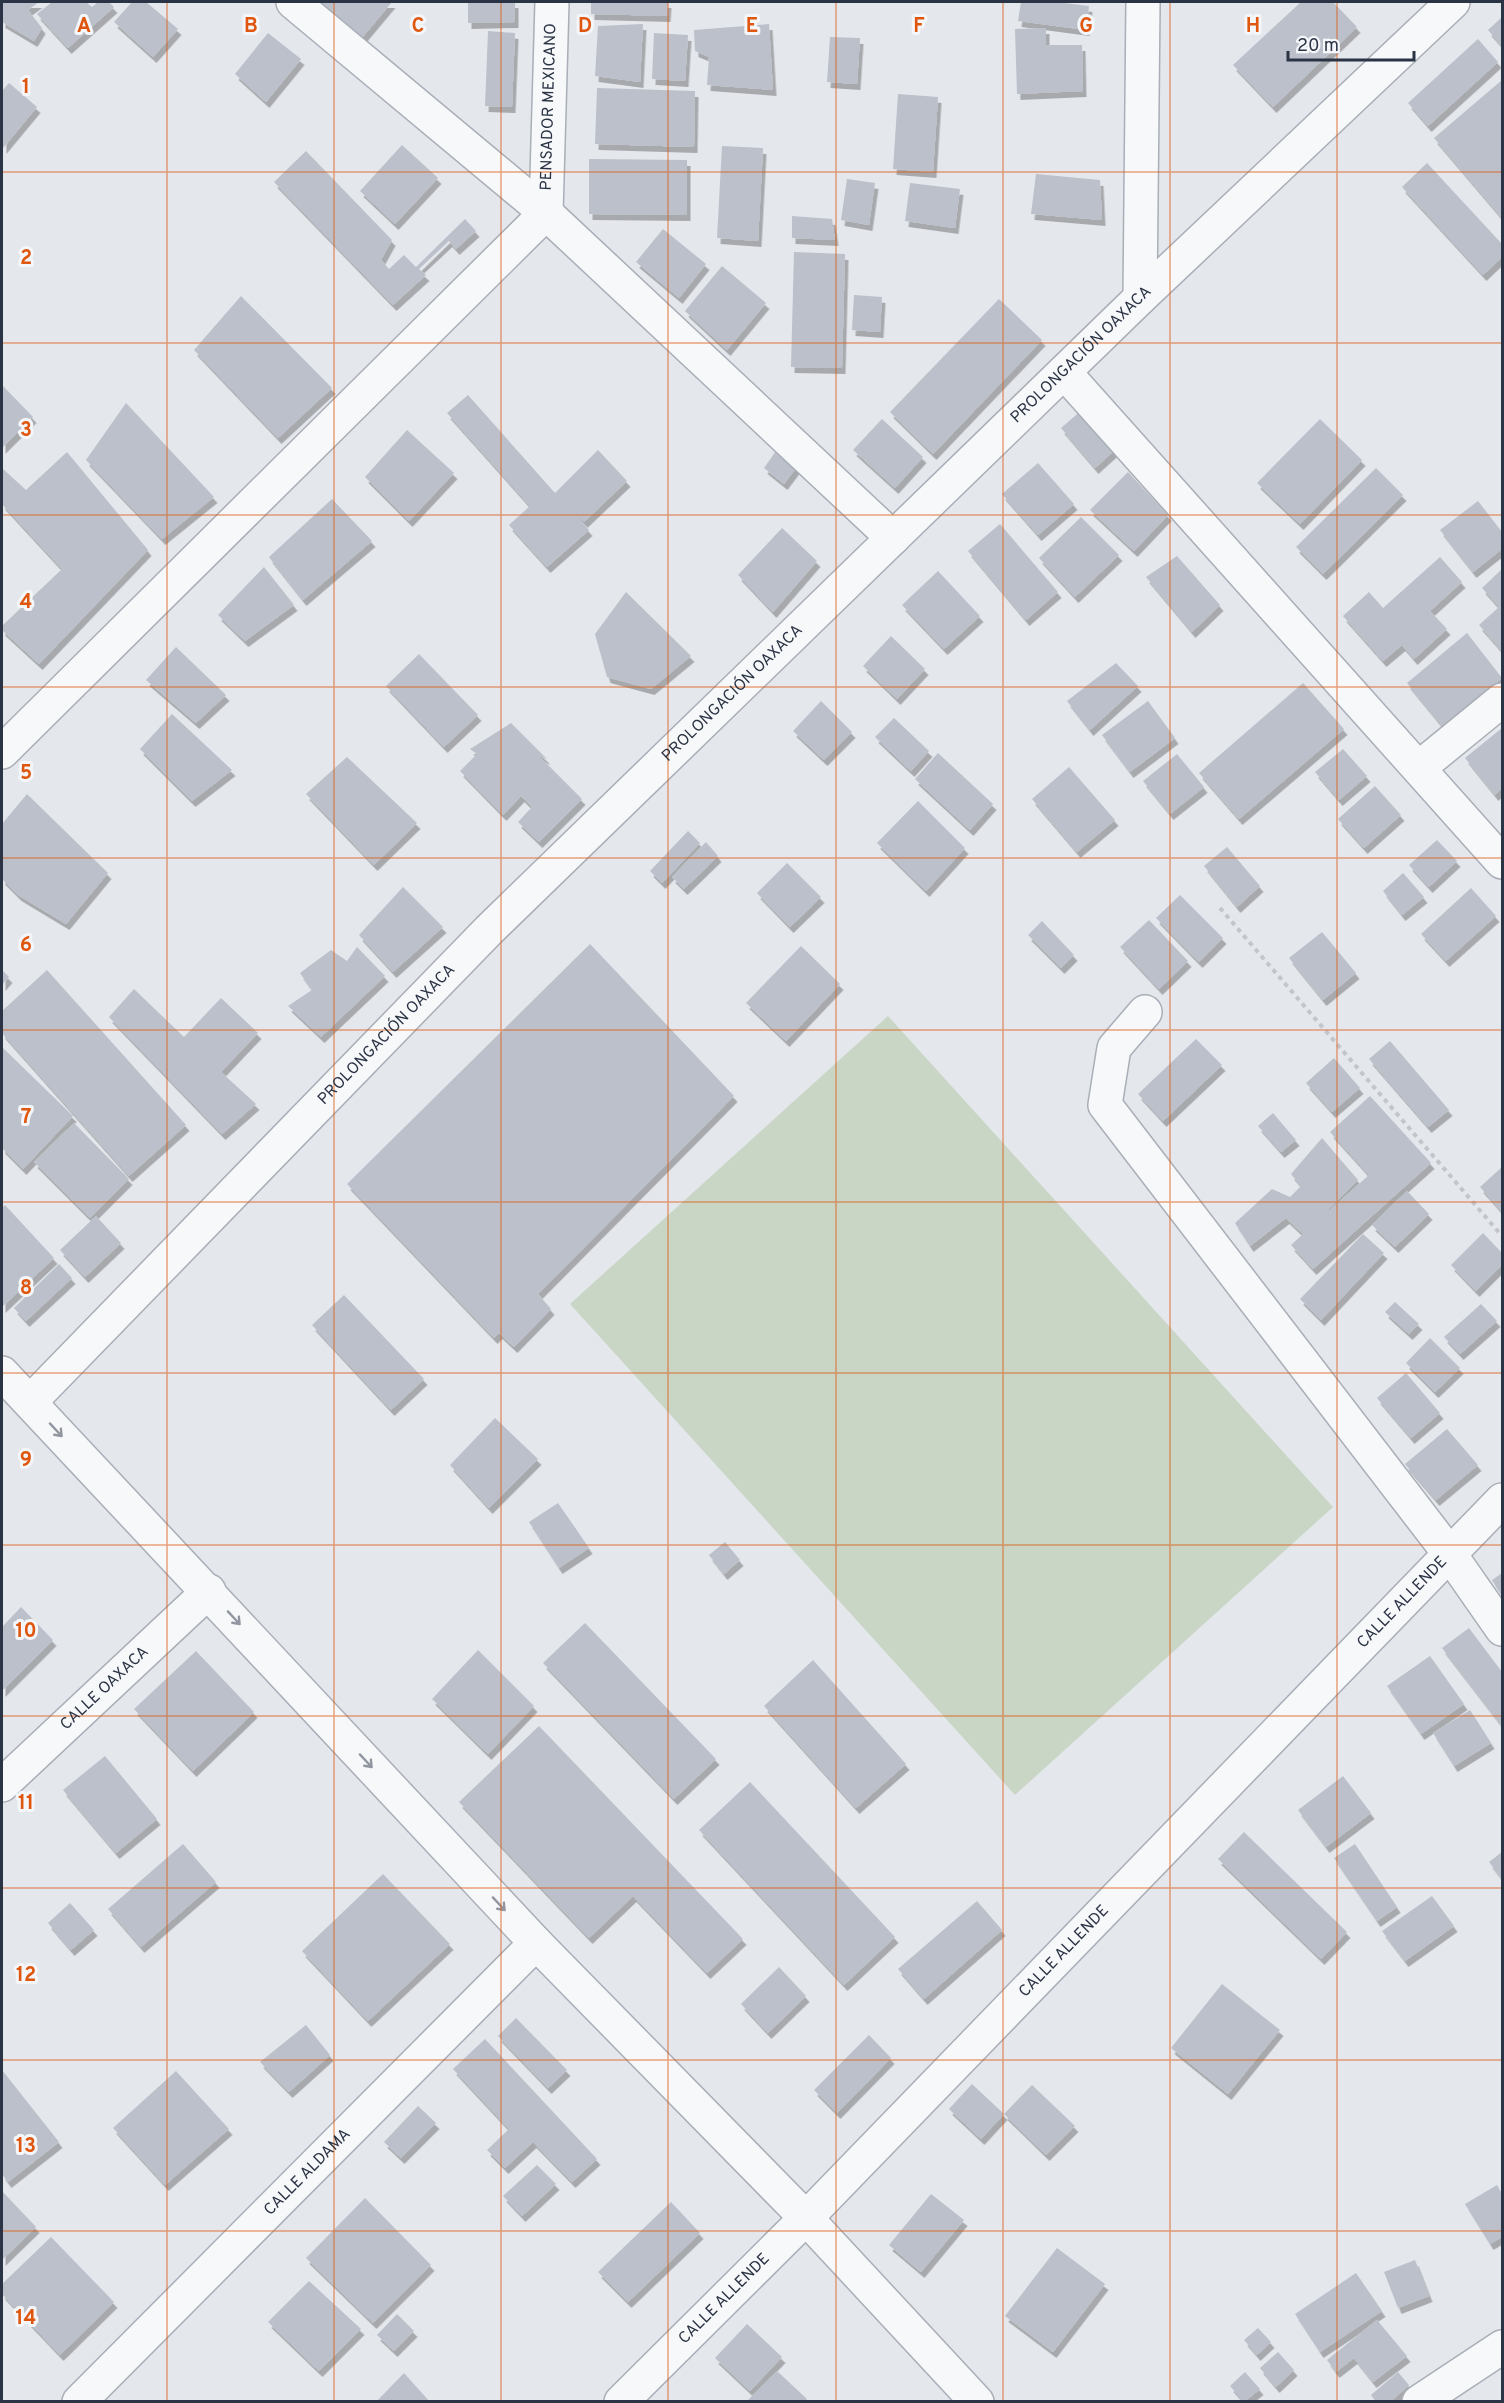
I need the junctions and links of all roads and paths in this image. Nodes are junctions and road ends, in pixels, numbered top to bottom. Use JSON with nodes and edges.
{"nodes":[{"id":1,"x":294,"y":2,"type":"edge"},
{"id":2,"x":552,"y":2,"type":"edge"},
{"id":3,"x":1143,"y":2,"type":"edge"},
{"id":4,"x":1453,"y":2,"type":"edge"},
{"id":5,"x":546,"y":213,"type":"junction"},
{"id":6,"x":1140,"y":298,"type":"junction"},
{"id":7,"x":1064,"y":372,"type":"junction"},
{"id":8,"x":893,"y":538,"type":"junction"},
{"id":9,"x":1503,"y":700,"type":"edge"},
{"id":10,"x":2,"y":753,"type":"edge"},
{"id":11,"x":1420,"y":767,"type":"junction"},
{"id":12,"x":1503,"y":861,"type":"edge"},
{"id":13,"x":1220,"y":908,"type":"dead end"},
{"id":14,"x":1145,"y":1012,"type":"dead end"},
{"id":15,"x":1503,"y":1236,"type":"edge"},
{"id":16,"x":2,"y":1373,"type":"edge"},
{"id":17,"x":30,"y":1402,"type":"junction"},
{"id":18,"x":1503,"y":1500,"type":"edge"},
{"id":19,"x":1449,"y":1553,"type":"junction"},
{"id":20,"x":208,"y":1591,"type":"junction"},
{"id":21,"x":1503,"y":1629,"type":"edge"},
{"id":22,"x":2,"y":1785,"type":"edge"},
{"id":23,"x":536,"y":1944,"type":"junction"},
{"id":24,"x":806,"y":2218,"type":"junction"},
{"id":25,"x":1503,"y":2347,"type":"edge"},
{"id":26,"x":79,"y":2402,"type":"edge"},
{"id":27,"x":621,"y":2402,"type":"edge"},
{"id":28,"x":977,"y":2402,"type":"edge"},
{"id":29,"x":1419,"y":2402,"type":"edge"}],
"edges":[{"from":1,"to":5,"type":"street"},
{"from":2,"to":5,"type":"street","name":"PENSADOR MEXICANO"},
{"from":3,"to":6,"type":"street"},
{"from":4,"to":6,"type":"street","name":"PROLONGACIÓN OAXACA"},
{"from":5,"to":8,"type":"street"},
{"from":5,"to":10,"type":"street"},
{"from":6,"to":7,"type":"street","name":"PROLONGACIÓN OAXACA"},
{"from":7,"to":8,"type":"street","name":"PROLONGACIÓN OAXACA"},
{"from":7,"to":11,"type":"street"},
{"from":8,"to":17,"type":"street","name":"PROLONGACIÓN OAXACA"},
{"from":9,"to":11,"type":"street"},
{"from":11,"to":12,"type":"street"},
{"from":13,"to":15,"type":"path"},
{"from":14,"to":19,"type":"street"},
{"from":16,"to":17,"type":"street"},
{"from":17,"to":20,"type":"street","one_way":true},
{"from":18,"to":19,"type":"street","name":"CALLE ALLENDE"},
{"from":19,"to":21,"type":"street"},
{"from":19,"to":24,"type":"street","name":"CALLE ALLENDE"},
{"from":20,"to":22,"type":"street","name":"CALLE OAXACA"},
{"from":20,"to":23,"type":"street","one_way":true},
{"from":23,"to":24,"type":"street"},
{"from":23,"to":26,"type":"street","name":"CALLE ALDAMA"},
{"from":24,"to":27,"type":"street","name":"CALLE ALLENDE"},
{"from":24,"to":28,"type":"street"},
{"from":25,"to":29,"type":"street"}]}
